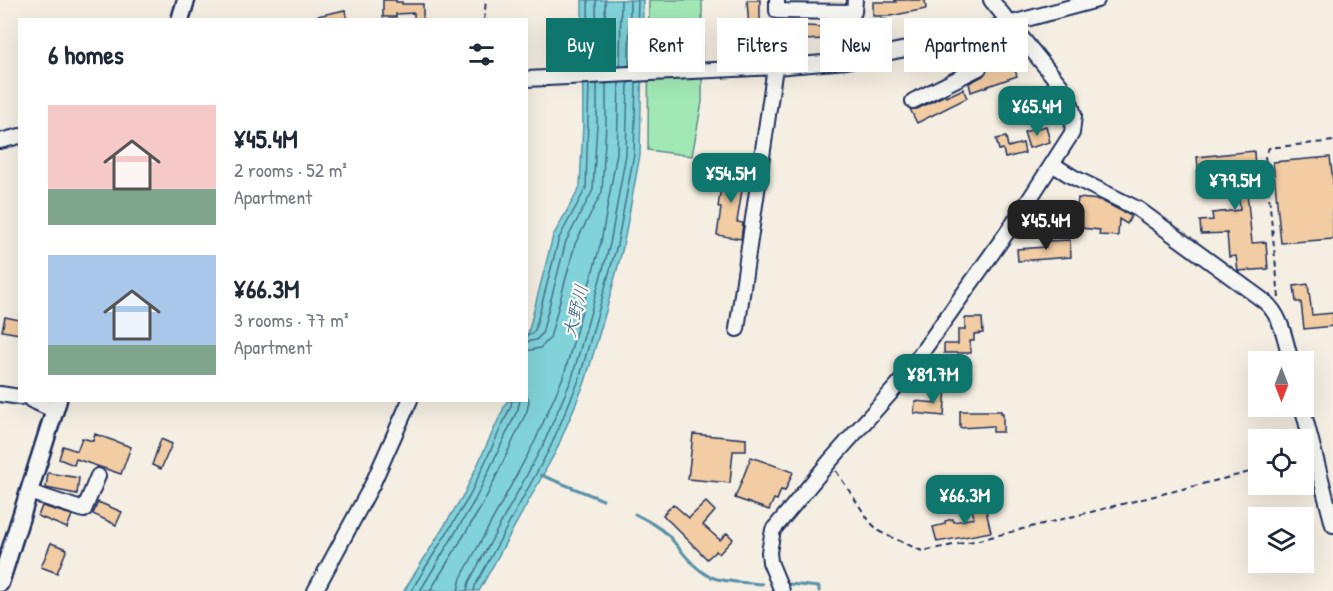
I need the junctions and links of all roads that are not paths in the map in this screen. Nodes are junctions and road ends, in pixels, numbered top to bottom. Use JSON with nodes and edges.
{"nodes":[{"id":1,"x":186,"y":0,"type":"edge"},
{"id":2,"x":777,"y":0,"type":"edge"},
{"id":3,"x":855,"y":0,"type":"edge"},
{"id":4,"x":991,"y":0,"type":"edge"},
{"id":5,"x":1097,"y":0,"type":"edge"},
{"id":6,"x":181,"y":18,"type":"edge"},
{"id":7,"x":1004,"y":18,"type":"edge"},
{"id":8,"x":1028,"y":19,"type":"edge"},
{"id":9,"x":1028,"y":47,"type":"edge"},
{"id":10,"x":904,"y":51,"type":"edge"},
{"id":11,"x":808,"y":64,"type":"edge"},
{"id":12,"x":717,"y":70,"type":"edge"},
{"id":13,"x":774,"y":72,"type":"edge"},
{"id":14,"x":971,"y":72,"type":"edge"},
{"id":15,"x":528,"y":79,"type":"edge"},
{"id":16,"x":913,"y":101,"type":"dead end"},
{"id":17,"x":18,"y":136,"type":"edge"},
{"id":18,"x":0,"y":141,"type":"edge"},
{"id":19,"x":1052,"y":164,"type":"junction"},
{"id":20,"x":737,"y":329,"type":"dead end"},
{"id":21,"x":1288,"y":351,"type":"edge"},
{"id":22,"x":0,"y":394,"type":"edge"},
{"id":23,"x":18,"y":397,"type":"edge"},
{"id":24,"x":39,"y":402,"type":"edge"},
{"id":25,"x":409,"y":402,"type":"edge"},
{"id":26,"x":56,"y":406,"type":"edge"},
{"id":27,"x":1305,"y":417,"type":"edge"},
{"id":28,"x":98,"y":476,"type":"dead end"},
{"id":29,"x":29,"y":492,"type":"junction"},
{"id":30,"x":1333,"y":525,"type":"edge"},
{"id":31,"x":0,"y":583,"type":"edge"},
{"id":32,"x":315,"y":591,"type":"edge"},
{"id":33,"x":782,"y":591,"type":"edge"}],
"edges":[{"from":1,"to":6,"type":"main road"},
{"from":2,"to":3,"type":"street"},
{"from":4,"to":7,"type":"street"},
{"from":5,"to":8,"type":"street"},
{"from":9,"to":19,"type":"street"},
{"from":10,"to":11,"type":"street"},
{"from":12,"to":15,"type":"street"},
{"from":13,"to":20,"type":"street"},
{"from":14,"to":16,"type":"street"},
{"from":17,"to":18,"type":"street"},
{"from":19,"to":21,"type":"street"},
{"from":19,"to":33,"type":"street"},
{"from":22,"to":23,"type":"street"},
{"from":24,"to":26,"type":"street"},
{"from":25,"to":32,"type":"street"},
{"from":26,"to":29,"type":"main road"},
{"from":27,"to":30,"type":"street"},
{"from":28,"to":29,"type":"street"},
{"from":29,"to":31,"type":"main road"}]}
